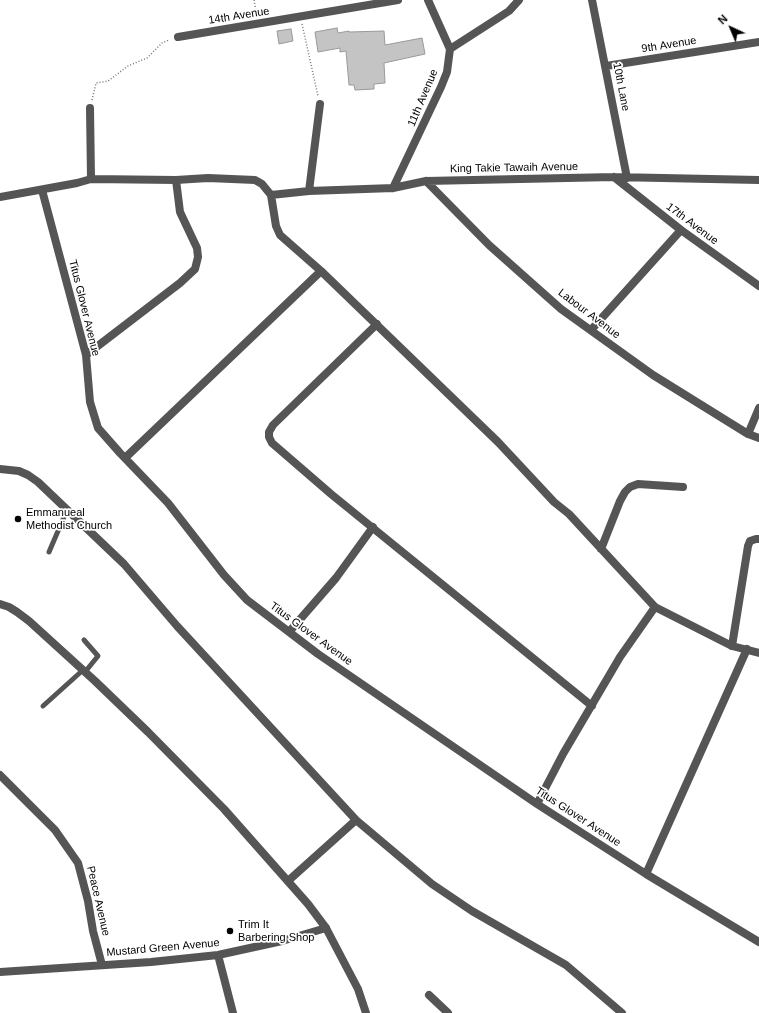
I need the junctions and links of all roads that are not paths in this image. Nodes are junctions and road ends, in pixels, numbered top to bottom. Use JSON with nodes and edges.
{"nodes":[{"id":1,"x":398,"y":0,"type":"edge"},
{"id":2,"x":428,"y":0,"type":"edge"},
{"id":3,"x":519,"y":0,"type":"edge"},
{"id":4,"x":592,"y":0,"type":"edge"},
{"id":5,"x":178,"y":37,"type":"road end"},
{"id":6,"x":759,"y":42,"type":"edge"},
{"id":7,"x":450,"y":49,"type":"junction"},
{"id":8,"x":606,"y":66,"type":"junction"},
{"id":9,"x":320,"y":104,"type":"road end"},
{"id":10,"x":90,"y":108,"type":"road end"},
{"id":11,"x":614,"y":177,"type":"junction"},
{"id":12,"x":628,"y":178,"type":"junction"},
{"id":13,"x":91,"y":179,"type":"junction"},
{"id":14,"x":176,"y":180,"type":"junction"},
{"id":15,"x":759,"y":180,"type":"edge"},
{"id":16,"x":426,"y":182,"type":"junction"},
{"id":17,"x":393,"y":188,"type":"junction"},
{"id":18,"x":42,"y":190,"type":"junction"},
{"id":19,"x":309,"y":191,"type":"junction"},
{"id":20,"x":271,"y":195,"type":"junction"},
{"id":21,"x":0,"y":197,"type":"edge"},
{"id":22,"x":680,"y":230,"type":"junction"},
{"id":23,"x":321,"y":270,"type":"junction"},
{"id":24,"x":759,"y":286,"type":"edge"},
{"id":25,"x":377,"y":324,"type":"junction"},
{"id":26,"x":591,"y":330,"type":"junction"},
{"id":27,"x":86,"y":355,"type":"junction"},
{"id":28,"x":759,"y":408,"type":"edge"},
{"id":29,"x":748,"y":434,"type":"junction"},
{"id":30,"x":759,"y":438,"type":"edge"},
{"id":31,"x":125,"y":458,"type":"junction"},
{"id":32,"x":0,"y":468,"type":"edge"},
{"id":33,"x":682,"y":487,"type":"dead end"},
{"id":34,"x":67,"y":510,"type":"junction"},
{"id":35,"x":373,"y":527,"type":"junction"},
{"id":36,"x":759,"y":539,"type":"edge"},
{"id":37,"x":601,"y":549,"type":"junction"},
{"id":38,"x":49,"y":552,"type":"dead end"},
{"id":39,"x":0,"y":604,"type":"edge"},
{"id":40,"x":655,"y":607,"type":"junction"},
{"id":41,"x":289,"y":632,"type":"junction"},
{"id":42,"x":84,"y":640,"type":"dead end"},
{"id":43,"x":732,"y":646,"type":"junction"},
{"id":44,"x":747,"y":649,"type":"junction"},
{"id":45,"x":759,"y":653,"type":"edge"},
{"id":46,"x":84,"y":671,"type":"junction"},
{"id":47,"x":44,"y":706,"type":"dead end"},
{"id":48,"x":592,"y":706,"type":"junction"},
{"id":49,"x":0,"y":775,"type":"edge"},
{"id":50,"x":537,"y":804,"type":"junction"},
{"id":51,"x":356,"y":820,"type":"junction"},
{"id":52,"x":646,"y":874,"type":"junction"},
{"id":53,"x":288,"y":881,"type":"junction"},
{"id":54,"x":326,"y":928,"type":"junction"},
{"id":55,"x":759,"y":942,"type":"edge"},
{"id":56,"x":218,"y":955,"type":"junction"},
{"id":57,"x":102,"y":965,"type":"junction"},
{"id":58,"x":0,"y":972,"type":"edge"},
{"id":59,"x":429,"y":996,"type":"dead end"},
{"id":60,"x":233,"y":1013,"type":"edge"},
{"id":61,"x":366,"y":1013,"type":"edge"},
{"id":62,"x":448,"y":1013,"type":"edge"},
{"id":63,"x":622,"y":1013,"type":"edge"}],
"edges":[{"from":1,"to":5,"type":"street","name":"14th Avenue"},
{"from":2,"to":7,"type":"street"},
{"from":3,"to":7,"type":"street"},
{"from":4,"to":8,"type":"street","name":"10th Lane"},
{"from":6,"to":8,"type":"street","name":"9th Avenue"},
{"from":7,"to":17,"type":"street","name":"11th Avenue"},
{"from":8,"to":12,"type":"street","name":"10th Lane"},
{"from":9,"to":19,"type":"street"},
{"from":10,"to":13,"type":"street"},
{"from":11,"to":12,"type":"street","name":"King Takie Tawaih Avenue"},
{"from":11,"to":16,"type":"street","name":"King Takie Tawaih Avenue"},
{"from":11,"to":22,"type":"street","name":"17th Avenue"},
{"from":12,"to":15,"type":"street","name":"King Takie Tawaih Avenue"},
{"from":13,"to":14,"type":"street"},
{"from":13,"to":18,"type":"street"},
{"from":14,"to":20,"type":"street"},
{"from":14,"to":27,"type":"street"},
{"from":16,"to":17,"type":"street","name":"King Takie Tawaih Avenue"},
{"from":16,"to":26,"type":"street","name":"Labour Avenue"},
{"from":17,"to":19,"type":"street","name":"King Takie Tawaih Avenue"},
{"from":18,"to":21,"type":"street"},
{"from":18,"to":27,"type":"street","name":"Titus Glover Avenue"},
{"from":19,"to":20,"type":"street","name":"King Takie Tawaih Avenue"},
{"from":20,"to":23,"type":"street"},
{"from":22,"to":24,"type":"street","name":"17th Avenue"},
{"from":22,"to":26,"type":"street"},
{"from":23,"to":25,"type":"street"},
{"from":23,"to":31,"type":"street"},
{"from":25,"to":35,"type":"street"},
{"from":25,"to":37,"type":"street"},
{"from":26,"to":29,"type":"street","name":"Labour Avenue"},
{"from":27,"to":31,"type":"street","name":"Titus Glover Avenue"},
{"from":28,"to":29,"type":"street"},
{"from":29,"to":30,"type":"street","name":"Labour Avenue"},
{"from":31,"to":41,"type":"street","name":"Titus Glover Avenue"},
{"from":32,"to":34,"type":"street"},
{"from":33,"to":37,"type":"street"},
{"from":34,"to":38,"type":"lane"},
{"from":34,"to":51,"type":"street"},
{"from":35,"to":41,"type":"street"},
{"from":35,"to":48,"type":"street"},
{"from":36,"to":43,"type":"street"},
{"from":37,"to":40,"type":"street"},
{"from":39,"to":46,"type":"street"},
{"from":40,"to":43,"type":"street"},
{"from":40,"to":48,"type":"street"},
{"from":41,"to":50,"type":"street","name":"Titus Glover Avenue"},
{"from":42,"to":46,"type":"lane"},
{"from":43,"to":44,"type":"street"},
{"from":44,"to":45,"type":"street"},
{"from":44,"to":52,"type":"street"},
{"from":46,"to":47,"type":"lane"},
{"from":46,"to":53,"type":"street"},
{"from":48,"to":50,"type":"street"},
{"from":49,"to":57,"type":"street","name":"Peace Avenue"},
{"from":50,"to":52,"type":"street","name":"Titus Glover Avenue"},
{"from":51,"to":53,"type":"street"},
{"from":51,"to":63,"type":"street"},
{"from":52,"to":55,"type":"street","name":"Titus Glover Avenue"},
{"from":53,"to":54,"type":"street"},
{"from":54,"to":56,"type":"street","name":"Mustard Green Avenue"},
{"from":54,"to":61,"type":"street"},
{"from":56,"to":57,"type":"street","name":"Mustard Green Avenue"},
{"from":56,"to":60,"type":"street"},
{"from":57,"to":58,"type":"street","name":"Mustard Green Avenue"},
{"from":59,"to":62,"type":"street"}]}
